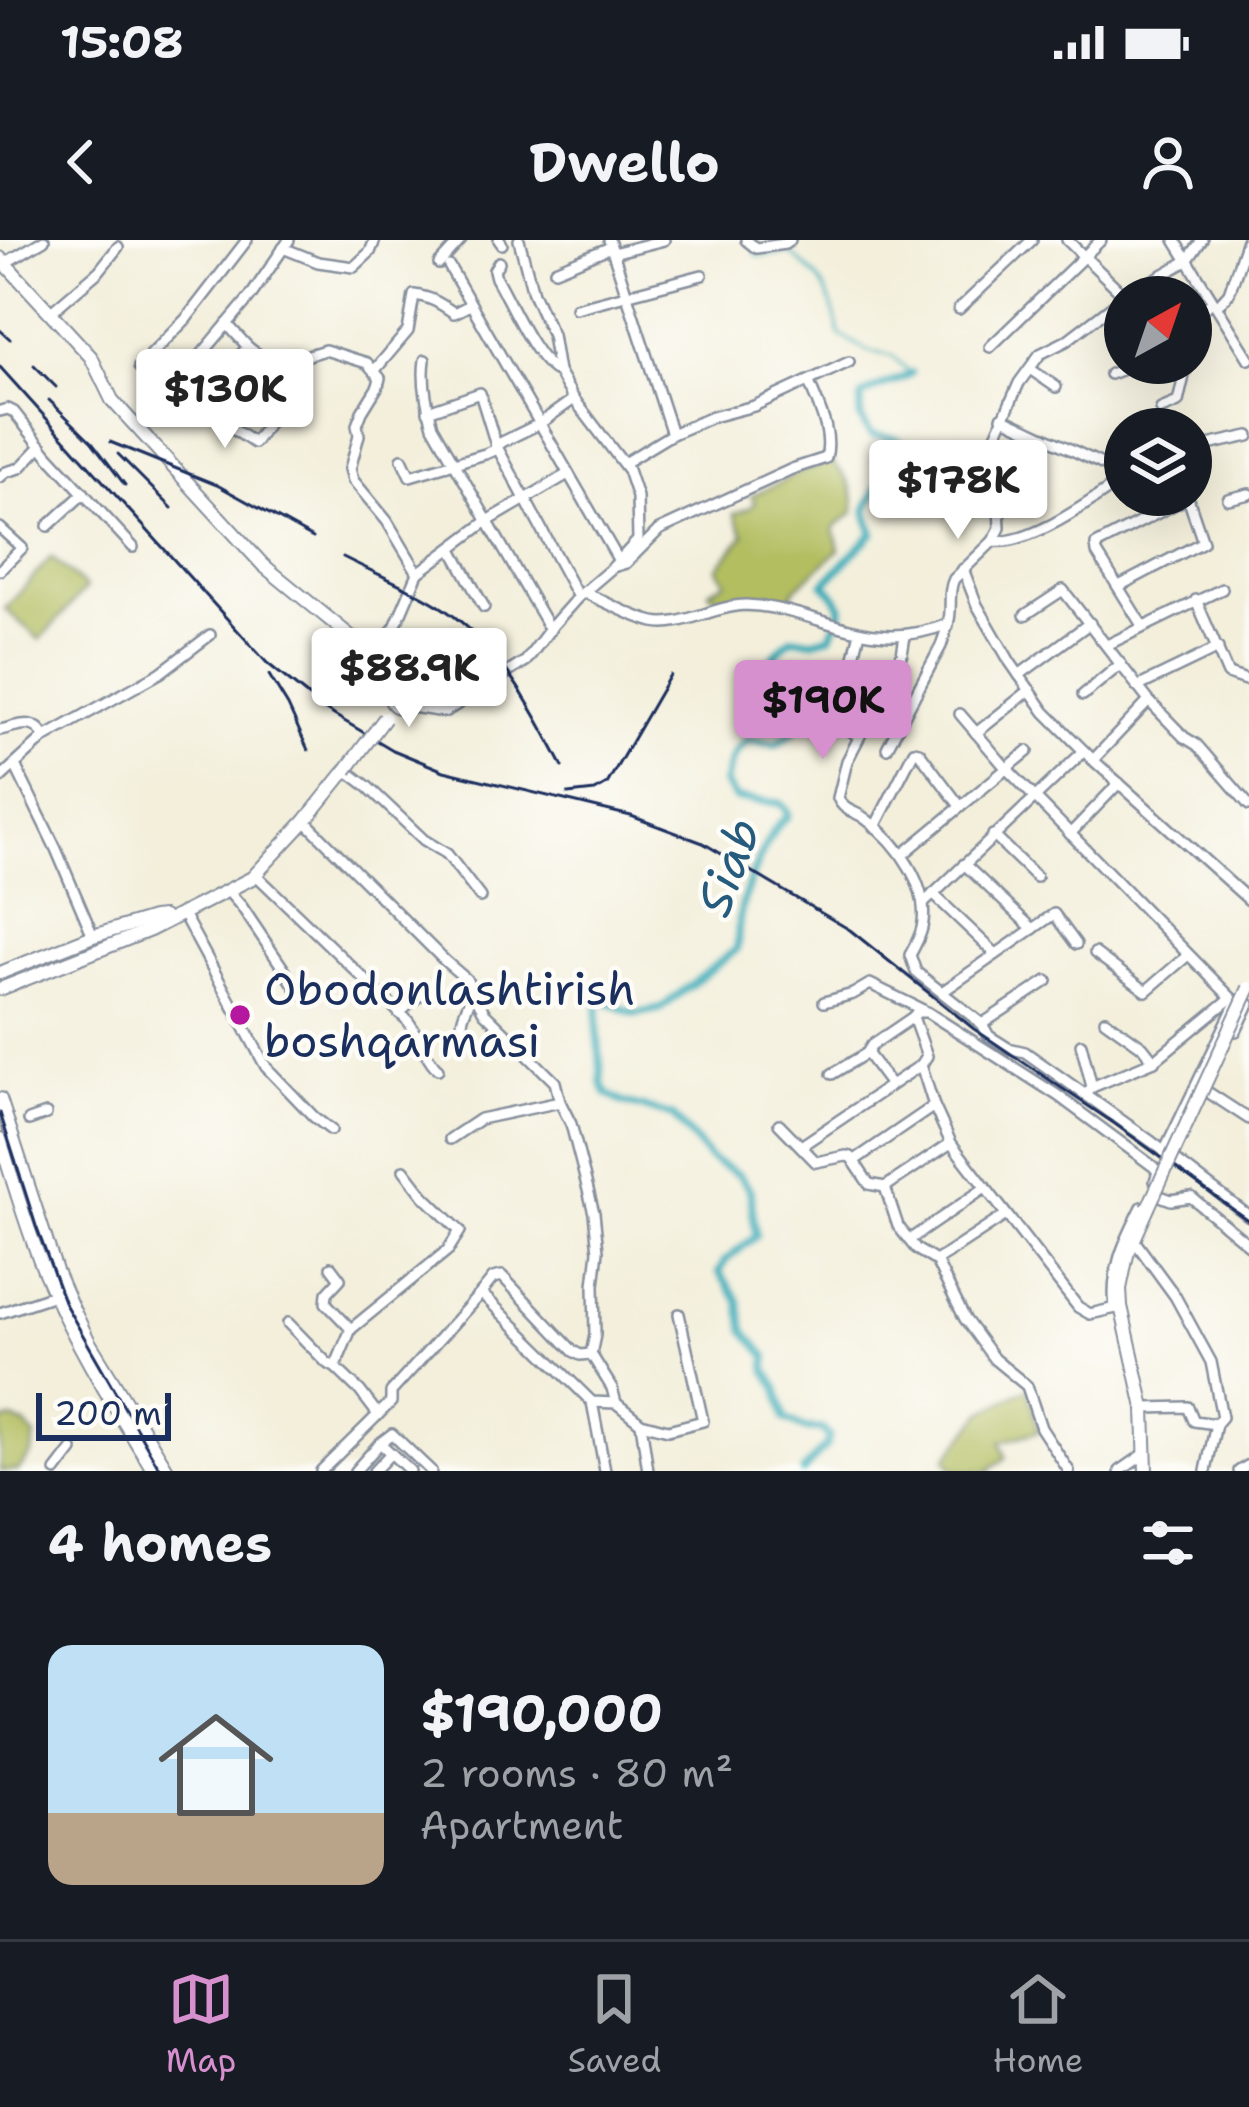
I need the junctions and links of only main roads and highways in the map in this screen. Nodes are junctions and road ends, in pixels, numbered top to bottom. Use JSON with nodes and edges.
{"nodes":[{"id":1,"x":2,"y":261,"type":"edge"},
{"id":2,"x":165,"y":919,"type":"junction"},
{"id":3,"x":0,"y":973,"type":"edge"},
{"id":4,"x":0,"y":988,"type":"edge"},
{"id":5,"x":1249,"y":988,"type":"edge"},
{"id":6,"x":1240,"y":1007,"type":"edge"},
{"id":7,"x":0,"y":1101,"type":"edge"},
{"id":8,"x":0,"y":1139,"type":"edge"},
{"id":9,"x":128,"y":1418,"type":"junction"},
{"id":10,"x":154,"y":1471,"type":"edge"},
{"id":11,"x":168,"y":1471,"type":"edge"},
{"id":12,"x":1146,"y":1471,"type":"edge"}],
"edges":[{"from":1,"to":2,"type":"main road","bridge":true},
{"from":2,"to":3,"type":"main road"},
{"from":2,"to":4,"type":"main road"},
{"from":5,"to":6,"type":"main road","bridge":true},
{"from":6,"to":12,"type":"main road","bridge":true},
{"from":7,"to":9,"type":"main road"},
{"from":8,"to":9,"type":"main road"},
{"from":9,"to":10,"type":"main road"},
{"from":9,"to":11,"type":"main road"}]}
